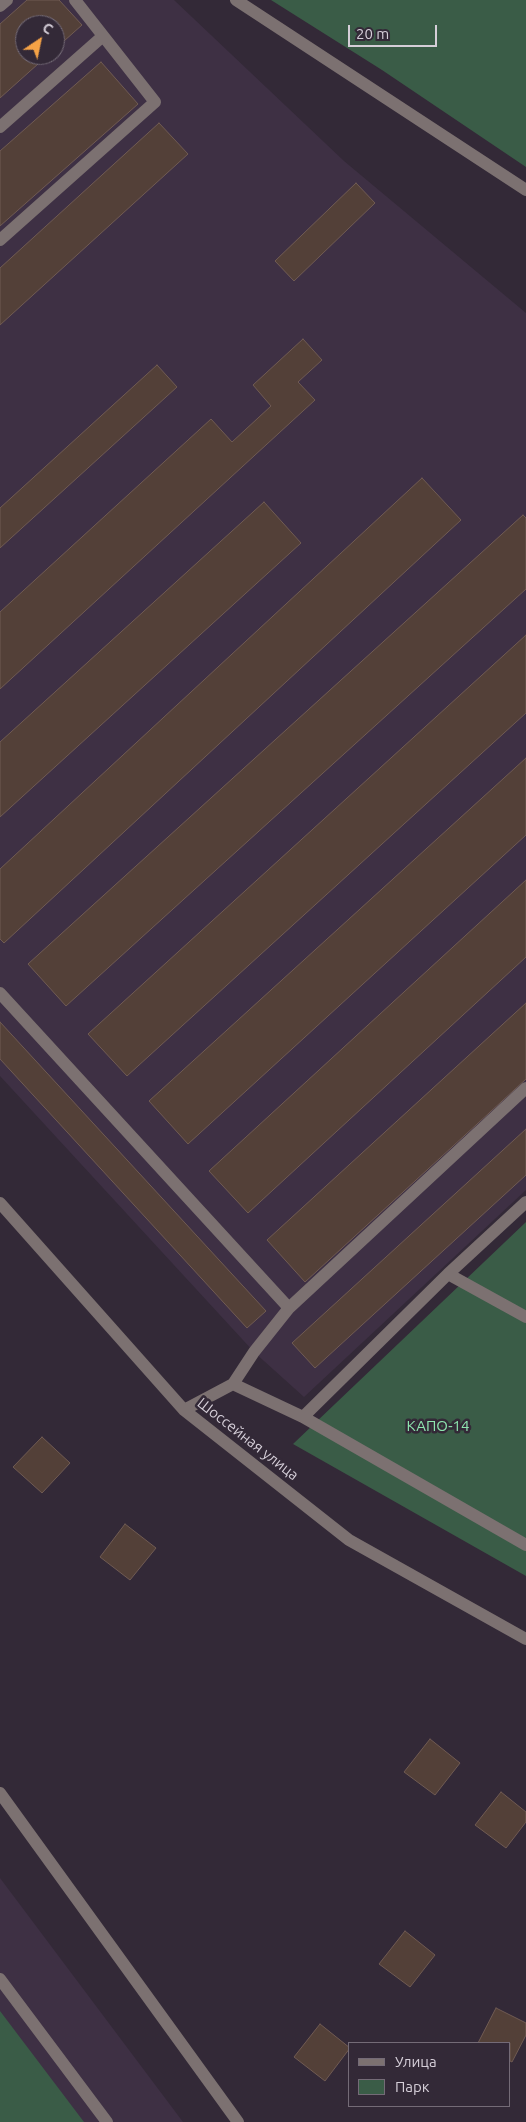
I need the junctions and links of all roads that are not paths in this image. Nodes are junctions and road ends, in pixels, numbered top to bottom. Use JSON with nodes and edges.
{"nodes":[{"id":1,"x":7,"y":0,"type":"edge"},
{"id":2,"x":75,"y":0,"type":"edge"},
{"id":3,"x":236,"y":0,"type":"edge"},
{"id":4,"x":0,"y":6,"type":"edge"},
{"id":5,"x":103,"y":36,"type":"junction"},
{"id":6,"x":0,"y":127,"type":"edge"},
{"id":7,"x":526,"y":190,"type":"edge"},
{"id":8,"x":0,"y":240,"type":"edge"},
{"id":9,"x":0,"y":992,"type":"edge"},
{"id":10,"x":526,"y":1088,"type":"edge"},
{"id":11,"x":526,"y":1202,"type":"edge"},
{"id":12,"x":0,"y":1203,"type":"edge"},
{"id":13,"x":448,"y":1274,"type":"junction"},
{"id":14,"x":289,"y":1308,"type":"junction"},
{"id":15,"x":526,"y":1317,"type":"edge"},
{"id":16,"x":233,"y":1384,"type":"junction"},
{"id":17,"x":184,"y":1410,"type":"junction"},
{"id":18,"x":303,"y":1417,"type":"junction"},
{"id":19,"x":526,"y":1545,"type":"edge"},
{"id":20,"x":526,"y":1639,"type":"edge"},
{"id":21,"x":0,"y":1793,"type":"edge"},
{"id":22,"x":0,"y":1979,"type":"edge"},
{"id":23,"x":106,"y":2122,"type":"edge"},
{"id":24,"x":238,"y":2122,"type":"edge"}],
"edges":[{"from":1,"to":4,"type":"street"},
{"from":2,"to":5,"type":"street"},
{"from":3,"to":7,"type":"street"},
{"from":5,"to":6,"type":"street"},
{"from":5,"to":8,"type":"street"},
{"from":9,"to":14,"type":"street"},
{"from":10,"to":14,"type":"street"},
{"from":11,"to":13,"type":"street"},
{"from":12,"to":17,"type":"street","name":"Шоссейная улица"},
{"from":13,"to":15,"type":"street"},
{"from":13,"to":18,"type":"street"},
{"from":14,"to":16,"type":"street"},
{"from":16,"to":17,"type":"street"},
{"from":16,"to":18,"type":"street"},
{"from":17,"to":20,"type":"street","name":"Шоссейная улица"},
{"from":18,"to":19,"type":"street"},
{"from":21,"to":24,"type":"street"},
{"from":22,"to":23,"type":"street"}]}
